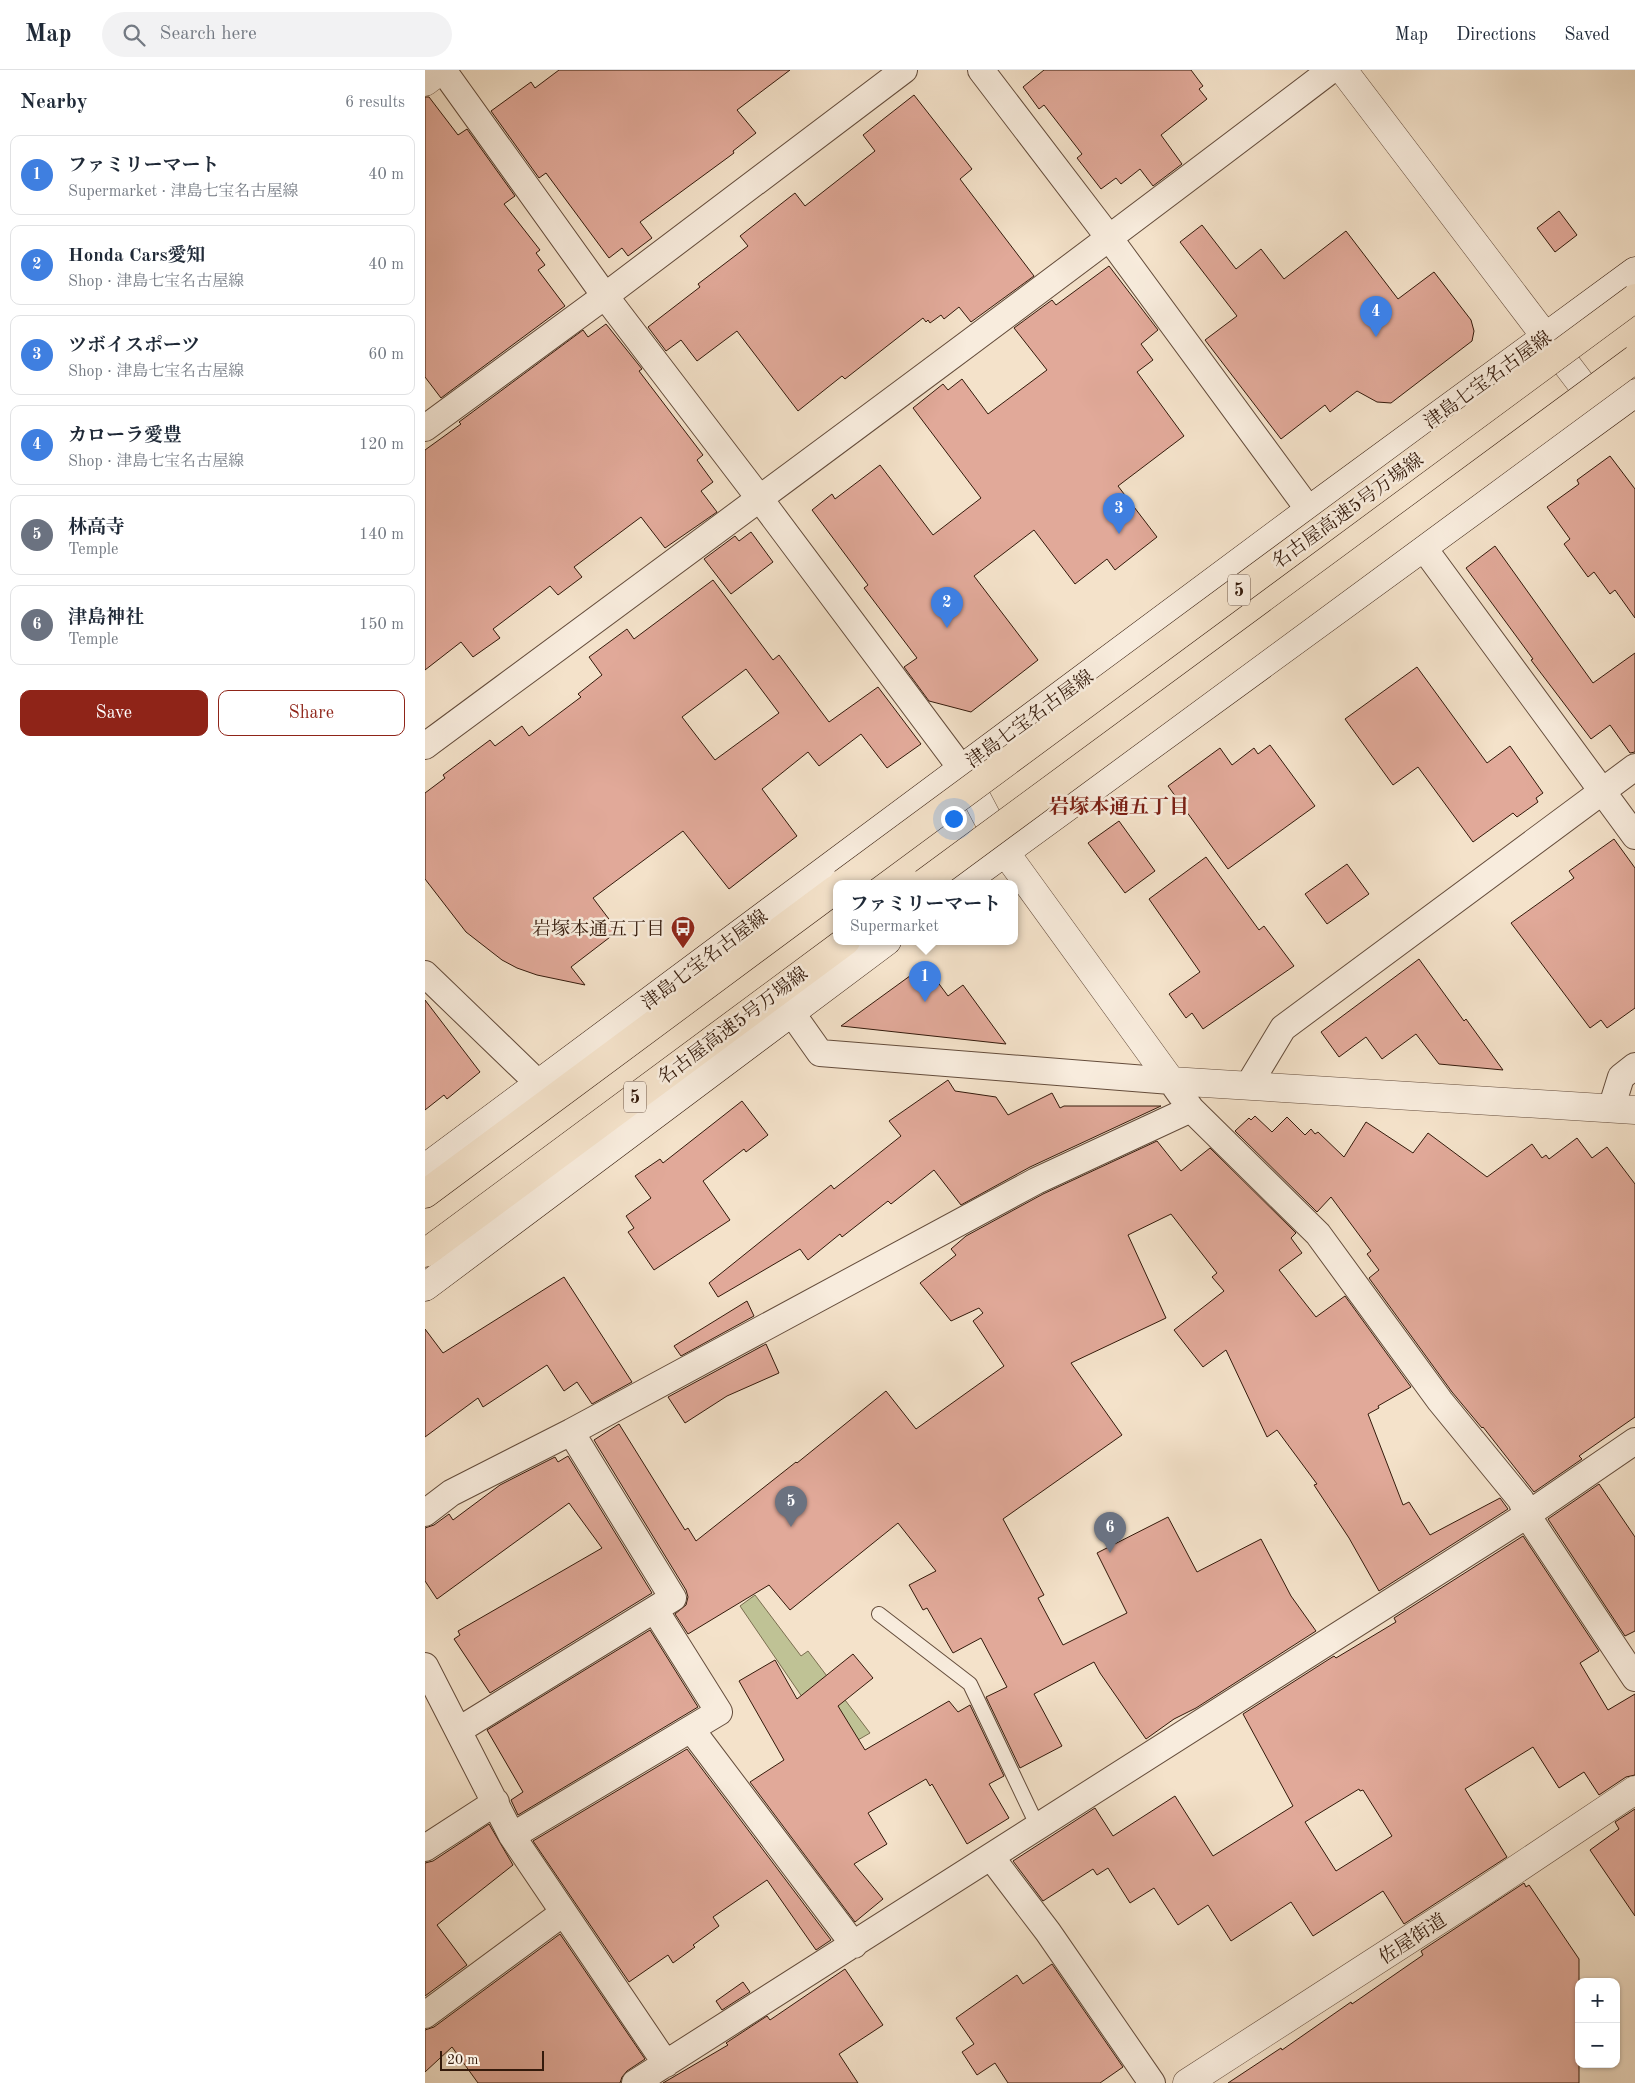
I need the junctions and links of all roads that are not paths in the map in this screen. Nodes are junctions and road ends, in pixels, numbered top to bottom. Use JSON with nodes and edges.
{"nodes":[{"id":1,"x":442,"y":70,"type":"edge"},
{"id":2,"x":904,"y":70,"type":"edge"},
{"id":3,"x":981,"y":70,"type":"edge"},
{"id":4,"x":1343,"y":71,"type":"edge"},
{"id":5,"x":425,"y":82,"type":"edge"},
{"id":6,"x":1109,"y":239,"type":"junction"},
{"id":7,"x":1635,"y":271,"type":"edge"},
{"id":8,"x":605,"y":296,"type":"junction"},
{"id":9,"x":1635,"y":298,"type":"edge"},
{"id":10,"x":1545,"y":337,"type":"junction"},
{"id":11,"x":1635,"y":359,"type":"edge"},
{"id":12,"x":1635,"y":393,"type":"edge"},
{"id":13,"x":1605,"y":416,"type":"junction"},
{"id":14,"x":425,"y":428,"type":"edge"},
{"id":15,"x":760,"y":499,"type":"junction"},
{"id":16,"x":1309,"y":510,"type":"junction"},
{"id":17,"x":1423,"y":547,"type":"junction"},
{"id":18,"x":425,"y":746,"type":"edge"},
{"id":19,"x":1635,"y":767,"type":"edge"},
{"id":20,"x":961,"y":768,"type":"junction"},
{"id":21,"x":1602,"y":792,"type":"junction"},
{"id":22,"x":1635,"y":836,"type":"edge"},
{"id":23,"x":1005,"y":852,"type":"junction"},
{"id":24,"x":847,"y":880,"type":"edge"},
{"id":25,"x":927,"y":880,"type":"edge"},
{"id":26,"x":967,"y":880,"type":"edge"},
{"id":27,"x":833,"y":891,"type":"edge"},
{"id":28,"x":841,"y":945,"type":"edge"},
{"id":29,"x":882,"y":945,"type":"edge"},
{"id":30,"x":425,"y":974,"type":"edge"},
{"id":31,"x":791,"y":1012,"type":"junction"},
{"id":32,"x":1635,"y":1066,"type":"edge"},
{"id":33,"x":1171,"y":1081,"type":"junction"},
{"id":34,"x":538,"y":1082,"type":"junction"},
{"id":35,"x":1248,"y":1086,"type":"junction"},
{"id":36,"x":1191,"y":1109,"type":"junction"},
{"id":37,"x":1623,"y":1110,"type":"edge"},
{"id":38,"x":425,"y":1168,"type":"edge"},
{"id":39,"x":425,"y":1194,"type":"edge"},
{"id":40,"x":425,"y":1253,"type":"edge"},
{"id":41,"x":425,"y":1287,"type":"edge"},
{"id":42,"x":571,"y":1432,"type":"junction"},
{"id":43,"x":1635,"y":1440,"type":"edge"},
{"id":44,"x":425,"y":1513,"type":"edge"},
{"id":45,"x":1527,"y":1515,"type":"junction"},
{"id":46,"x":655,"y":1610,"type":"junction"},
{"id":47,"x":879,"y":1614,"type":"dead end"},
{"id":48,"x":426,"y":1671,"type":"edge"},
{"id":49,"x":1635,"y":1678,"type":"edge"},
{"id":50,"x":691,"y":1729,"type":"junction"},
{"id":51,"x":459,"y":1730,"type":"junction"},
{"id":52,"x":1635,"y":1790,"type":"edge"},
{"id":53,"x":496,"y":1802,"type":"junction"},
{"id":54,"x":1038,"y":1827,"type":"junction"},
{"id":55,"x":512,"y":1836,"type":"junction"},
{"id":56,"x":425,"y":1848,"type":"edge"},
{"id":57,"x":991,"y":1857,"type":"junction"},
{"id":58,"x":563,"y":1913,"type":"junction"},
{"id":59,"x":854,"y":1945,"type":"junction"},
{"id":60,"x":425,"y":2015,"type":"edge"},
{"id":61,"x":666,"y":2064,"type":"junction"},
{"id":62,"x":635,"y":2083,"type":"edge"},
{"id":63,"x":1151,"y":2083,"type":"edge"},
{"id":64,"x":1187,"y":2083,"type":"edge"}],
"edges":[{"from":1,"to":5,"type":"main road"},
{"from":1,"to":8,"type":"street"},
{"from":2,"to":8,"type":"street"},
{"from":3,"to":6,"type":"street"},
{"from":4,"to":6,"type":"street"},
{"from":4,"to":10,"type":"main road"},
{"from":6,"to":15,"type":"street"},
{"from":6,"to":16,"type":"street"},
{"from":7,"to":10,"type":"main road","name":"津島七宝名古屋線"},
{"from":8,"to":14,"type":"street"},
{"from":8,"to":15,"type":"street"},
{"from":9,"to":24,"type":"highway","name":"名古屋高速5号万場線","number":"5","bridge":true},
{"from":10,"to":13,"type":"main road"},
{"from":10,"to":16,"type":"main road","name":"津島七宝名古屋線"},
{"from":11,"to":25,"type":"highway","bridge":true},
{"from":12,"to":13,"type":"main road"},
{"from":13,"to":17,"type":"main road"},
{"from":15,"to":18,"type":"street"},
{"from":15,"to":20,"type":"street"},
{"from":16,"to":20,"type":"main road","name":"津島七宝名古屋線"},
{"from":17,"to":21,"type":"street"},
{"from":17,"to":23,"type":"main road"},
{"from":19,"to":21,"type":"street"},
{"from":20,"to":23,"type":"main road"},
{"from":20,"to":34,"type":"main road","name":"津島七宝名古屋線"},
{"from":21,"to":22,"type":"street"},
{"from":21,"to":35,"type":"street"},
{"from":23,"to":26,"type":"main road"},
{"from":23,"to":33,"type":"main road"},
{"from":27,"to":39,"type":"highway","number":"5"},
{"from":28,"to":40,"type":"highway","name":"名古屋高速5号万場線","number":"5"},
{"from":29,"to":31,"type":"main road"},
{"from":30,"to":34,"type":"street"},
{"from":31,"to":33,"type":"street"},
{"from":31,"to":41,"type":"main road"},
{"from":32,"to":37,"type":"street"},
{"from":33,"to":35,"type":"main road"},
{"from":33,"to":36,"type":"street"},
{"from":34,"to":38,"type":"main road","name":"津島七宝名古屋線"},
{"from":35,"to":37,"type":"main road"},
{"from":36,"to":42,"type":"street"},
{"from":36,"to":45,"type":"street"},
{"from":42,"to":44,"type":"street"},
{"from":42,"to":46,"type":"street"},
{"from":43,"to":45,"type":"street"},
{"from":45,"to":49,"type":"street"},
{"from":45,"to":54,"type":"street"},
{"from":46,"to":50,"type":"street"},
{"from":46,"to":51,"type":"street"},
{"from":47,"to":54,"type":"lane"},
{"from":48,"to":51,"type":"street"},
{"from":50,"to":55,"type":"street"},
{"from":50,"to":59,"type":"street"},
{"from":51,"to":53,"type":"street"},
{"from":52,"to":64,"type":"main road","name":"佐屋街道"},
{"from":53,"to":55,"type":"street"},
{"from":53,"to":56,"type":"street"},
{"from":54,"to":57,"type":"street"},
{"from":55,"to":58,"type":"street"},
{"from":57,"to":59,"type":"street"},
{"from":57,"to":63,"type":"street"},
{"from":58,"to":60,"type":"street"},
{"from":58,"to":61,"type":"street"},
{"from":59,"to":61,"type":"street"},
{"from":61,"to":62,"type":"street"}]}
